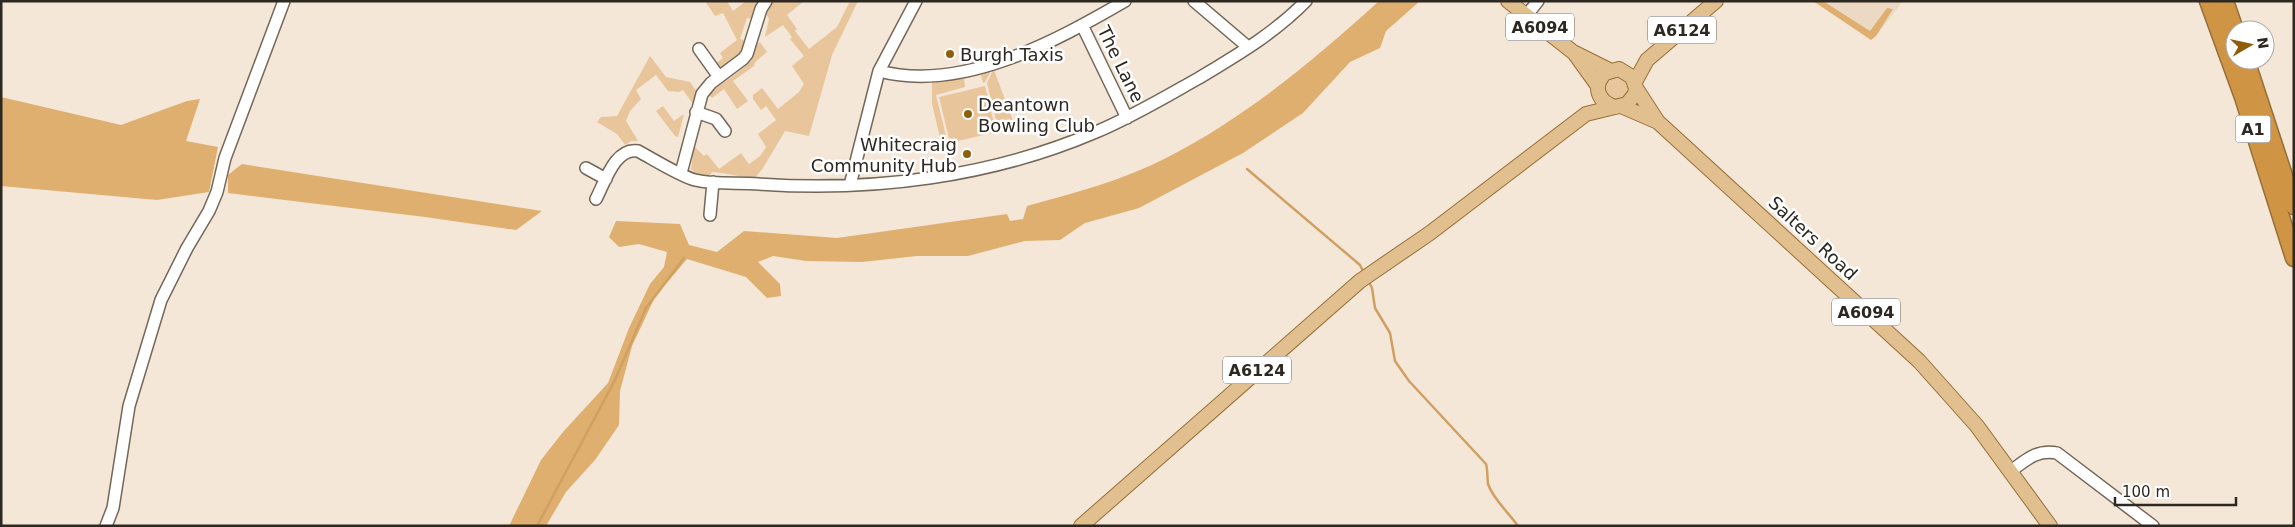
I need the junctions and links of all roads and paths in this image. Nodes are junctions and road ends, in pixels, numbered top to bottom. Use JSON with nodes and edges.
{"nodes":[{"id":1,"x":284,"y":1,"type":"edge"},
{"id":2,"x":766,"y":1,"type":"edge"},
{"id":3,"x":916,"y":1,"type":"edge"},
{"id":4,"x":1125,"y":1,"type":"edge"},
{"id":5,"x":1194,"y":1,"type":"edge"},
{"id":6,"x":1306,"y":1,"type":"edge"},
{"id":7,"x":1508,"y":1,"type":"edge"},
{"id":8,"x":1538,"y":1,"type":"edge"},
{"id":9,"x":1716,"y":1,"type":"edge"},
{"id":10,"x":2208,"y":1,"type":"edge"},
{"id":11,"x":2224,"y":1,"type":"edge"},
{"id":12,"x":1526,"y":16,"type":"junction"},
{"id":13,"x":2231,"y":20,"type":"edge"},
{"id":14,"x":1082,"y":25,"type":"junction"},
{"id":15,"x":1248,"y":47,"type":"junction"},
{"id":16,"x":699,"y":49,"type":"dead end"},
{"id":17,"x":1573,"y":52,"type":"junction"},
{"id":18,"x":1647,"y":60,"type":"junction"},
{"id":19,"x":1614,"y":70,"type":"junction"},
{"id":20,"x":2249,"y":70,"type":"edge"},
{"id":21,"x":880,"y":72,"type":"junction"},
{"id":22,"x":719,"y":78,"type":"junction"},
{"id":23,"x":1635,"y":85,"type":"junction"},
{"id":24,"x":1598,"y":88,"type":"junction"},
{"id":25,"x":1618,"y":107,"type":"junction"},
{"id":26,"x":696,"y":112,"type":"junction"},
{"id":27,"x":1586,"y":114,"type":"junction"},
{"id":28,"x":1128,"y":118,"type":"junction"},
{"id":29,"x":1658,"y":122,"type":"junction"},
{"id":30,"x":726,"y":130,"type":"dead end"},
{"id":31,"x":2281,"y":164,"type":"junction"},
{"id":32,"x":586,"y":168,"type":"dead end"},
{"id":33,"x":681,"y":174,"type":"junction"},
{"id":34,"x":606,"y":179,"type":"junction"},
{"id":35,"x":713,"y":182,"type":"junction"},
{"id":36,"x":850,"y":185,"type":"junction"},
{"id":37,"x":2294,"y":189,"type":"edge"},
{"id":38,"x":596,"y":199,"type":"dead end"},
{"id":39,"x":2294,"y":206,"type":"edge"},
{"id":40,"x":710,"y":215,"type":"dead end"},
{"id":41,"x":2294,"y":258,"type":"edge"},
{"id":42,"x":2011,"y":471,"type":"junction"},
{"id":43,"x":106,"y":526,"type":"edge"},
{"id":44,"x":1081,"y":526,"type":"edge"},
{"id":45,"x":2050,"y":526,"type":"edge"},
{"id":46,"x":2153,"y":526,"type":"edge"}],
"edges":[{"from":1,"to":43,"type":"street"},
{"from":2,"to":22,"type":"street"},
{"from":3,"to":21,"type":"street"},
{"from":4,"to":14,"type":"street"},
{"from":5,"to":15,"type":"street"},
{"from":6,"to":15,"type":"street"},
{"from":7,"to":12,"type":"main road","number":"A6094"},
{"from":8,"to":12,"type":"street"},
{"from":9,"to":18,"type":"main road","number":"A6124"},
{"from":10,"to":41,"type":"highway","number":"A1"},
{"from":11,"to":13,"type":"highway"},
{"from":12,"to":17,"type":"main road","number":"A6094"},
{"from":14,"to":21,"type":"street"},
{"from":14,"to":28,"type":"street","name":"The Lane"},
{"from":15,"to":28,"type":"street"},
{"from":16,"to":22,"type":"street"},
{"from":17,"to":19,"type":"main road","number":"A6094"},
{"from":17,"to":24,"type":"main road","number":"A6094"},
{"from":18,"to":19,"type":"main road","number":"A6124"},
{"from":18,"to":23,"type":"main road","number":"A6124"},
{"from":19,"to":23,"type":"main road"},
{"from":19,"to":24,"type":"main road"},
{"from":20,"to":31,"type":"highway","number":"A1"},
{"from":21,"to":36,"type":"street"},
{"from":22,"to":26,"type":"street"},
{"from":23,"to":25,"type":"main road"},
{"from":23,"to":29,"type":"main road","name":"Salters Road","number":"A6094"},
{"from":24,"to":25,"type":"main road"},
{"from":24,"to":27,"type":"main road","number":"A6124"},
{"from":25,"to":27,"type":"main road","number":"A6124"},
{"from":25,"to":29,"type":"main road","name":"Salters Road","number":"A6094"},
{"from":26,"to":30,"type":"street"},
{"from":26,"to":33,"type":"street"},
{"from":27,"to":44,"type":"main road","number":"A6124"},
{"from":28,"to":36,"type":"street"},
{"from":29,"to":42,"type":"main road","name":"Salters Road","number":"A6094"},
{"from":31,"to":37,"type":"highway"},
{"from":31,"to":39,"type":"highway","number":"A1"},
{"from":32,"to":34,"type":"street"},
{"from":33,"to":34,"type":"street"},
{"from":33,"to":35,"type":"street"},
{"from":34,"to":38,"type":"street"},
{"from":35,"to":36,"type":"street"},
{"from":35,"to":40,"type":"street"},
{"from":42,"to":45,"type":"main road","name":"Salters Road","number":"A6094"},
{"from":42,"to":46,"type":"street"}]}
